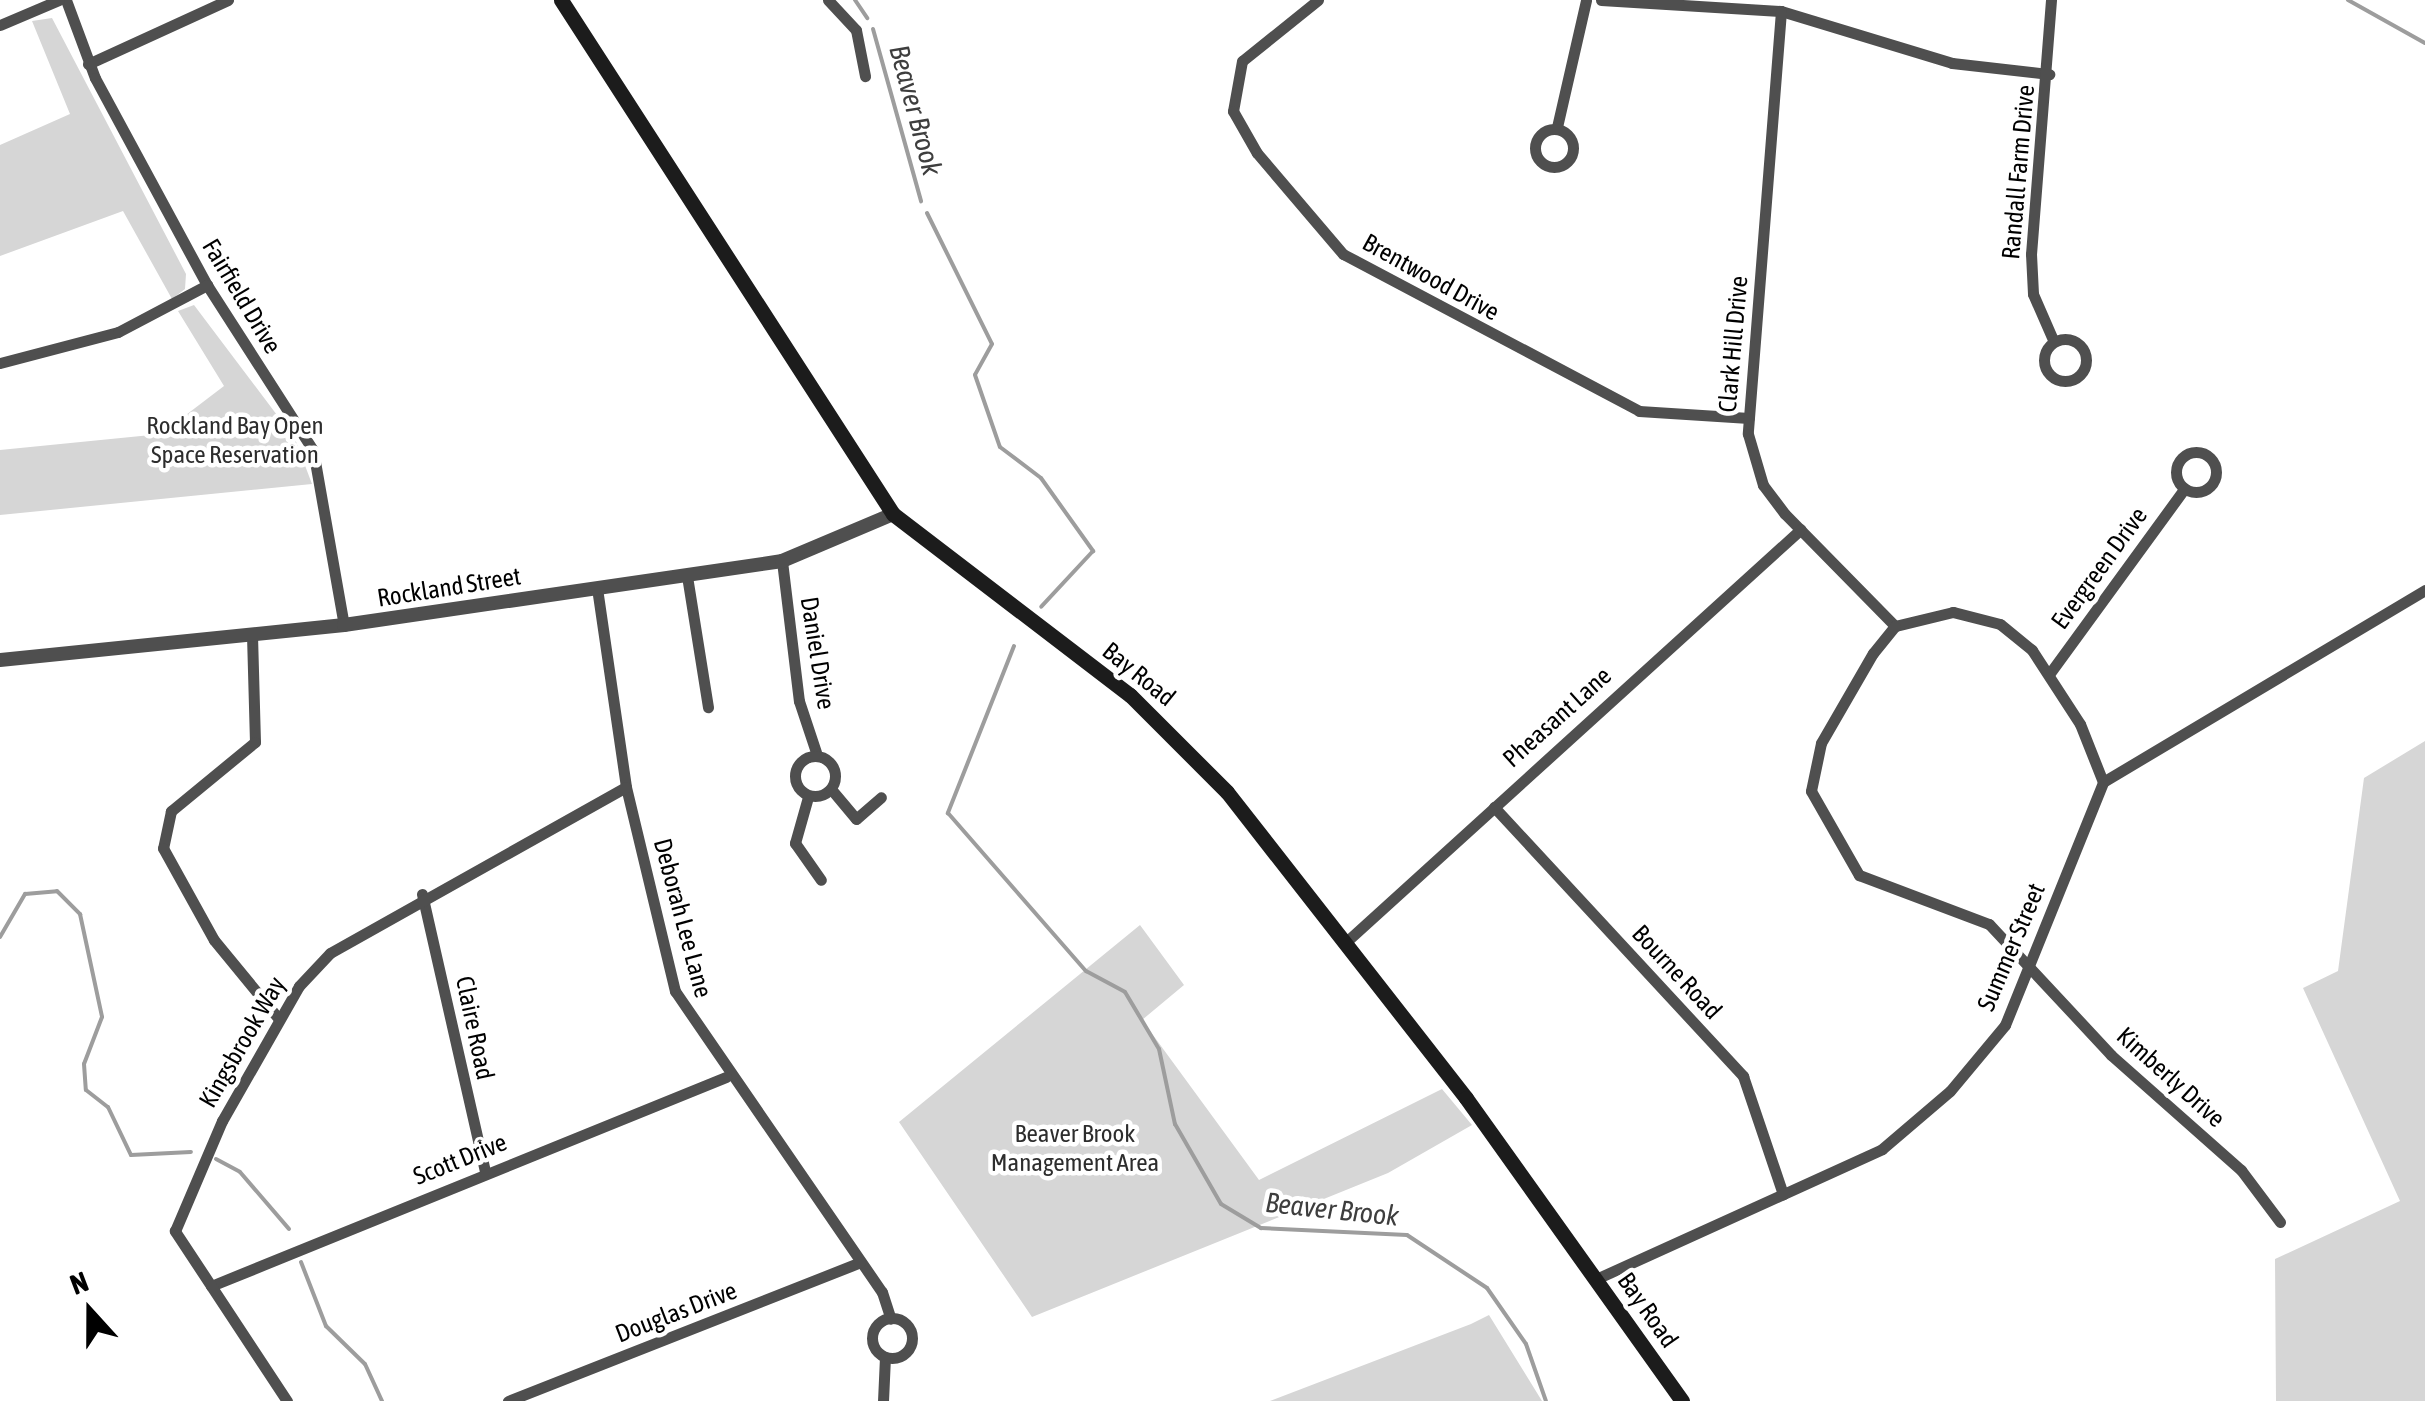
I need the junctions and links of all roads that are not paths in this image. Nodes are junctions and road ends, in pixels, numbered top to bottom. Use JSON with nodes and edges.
{"nodes":[{"id":1,"x":62,"y":0,"type":"edge"},
{"id":2,"x":228,"y":0,"type":"edge"},
{"id":3,"x":561,"y":0,"type":"edge"},
{"id":4,"x":828,"y":0,"type":"edge"},
{"id":5,"x":1318,"y":0,"type":"edge"},
{"id":6,"x":1586,"y":0,"type":"edge"},
{"id":7,"x":1601,"y":0,"type":"edge"},
{"id":8,"x":2050,"y":0,"type":"edge"},
{"id":9,"x":1781,"y":12,"type":"junction"},
{"id":10,"x":0,"y":25,"type":"edge"},
{"id":11,"x":88,"y":64,"type":"junction"},
{"id":12,"x":2049,"y":74,"type":"junction"},
{"id":13,"x":866,"y":76,"type":"dead end"},
{"id":14,"x":1557,"y":127,"type":"dead end"},
{"id":15,"x":206,"y":285,"type":"junction"},
{"id":16,"x":2054,"y":342,"type":"dead end"},
{"id":17,"x":0,"y":363,"type":"edge"},
{"id":18,"x":1749,"y":418,"type":"junction"},
{"id":19,"x":2184,"y":489,"type":"dead end"},
{"id":20,"x":893,"y":514,"type":"junction"},
{"id":21,"x":1801,"y":529,"type":"junction"},
{"id":22,"x":782,"y":561,"type":"junction"},
{"id":23,"x":687,"y":576,"type":"junction"},
{"id":24,"x":597,"y":588,"type":"junction"},
{"id":25,"x":2425,"y":590,"type":"edge"},
{"id":26,"x":344,"y":626,"type":"junction"},
{"id":27,"x":1895,"y":626,"type":"junction"},
{"id":28,"x":252,"y":635,"type":"junction"},
{"id":29,"x":0,"y":660,"type":"edge"},
{"id":30,"x":2050,"y":673,"type":"junction"},
{"id":31,"x":708,"y":708,"type":"dead end"},
{"id":32,"x":816,"y":752,"type":"junction"},
{"id":33,"x":2103,"y":782,"type":"junction"},
{"id":34,"x":626,"y":787,"type":"junction"},
{"id":35,"x":830,"y":789,"type":"junction"},
{"id":36,"x":808,"y":796,"type":"junction"},
{"id":37,"x":881,"y":797,"type":"dead end"},
{"id":38,"x":1494,"y":806,"type":"junction"},
{"id":39,"x":820,"y":880,"type":"dead end"},
{"id":40,"x":422,"y":894,"type":"junction"},
{"id":41,"x":1346,"y":942,"type":"junction"},
{"id":42,"x":2027,"y":970,"type":"junction"},
{"id":43,"x":280,"y":1020,"type":"junction"},
{"id":44,"x":726,"y":1077,"type":"junction"},
{"id":45,"x":486,"y":1172,"type":"junction"},
{"id":46,"x":1784,"y":1194,"type":"junction"},
{"id":47,"x":2280,"y":1222,"type":"dead end"},
{"id":48,"x":860,"y":1262,"type":"junction"},
{"id":49,"x":1596,"y":1279,"type":"junction"},
{"id":50,"x":211,"y":1286,"type":"junction"},
{"id":51,"x":891,"y":1319,"type":"junction"},
{"id":52,"x":885,"y":1356,"type":"junction"},
{"id":53,"x":286,"y":1401,"type":"edge"},
{"id":54,"x":508,"y":1401,"type":"edge"},
{"id":55,"x":883,"y":1401,"type":"edge"},
{"id":56,"x":1682,"y":1401,"type":"edge"}],
"edges":[{"from":1,"to":10,"type":"street"},
{"from":1,"to":11,"type":"street","name":"Fairfield Drive"},
{"from":2,"to":11,"type":"street"},
{"from":3,"to":20,"type":"main road","name":"Bay Road"},
{"from":4,"to":13,"type":"street"},
{"from":5,"to":18,"type":"street","name":"Brentwood Drive"},
{"from":6,"to":14,"type":"street"},
{"from":7,"to":9,"type":"street"},
{"from":8,"to":12,"type":"street","name":"Randall Farm Drive"},
{"from":9,"to":12,"type":"street"},
{"from":9,"to":18,"type":"street","name":"Clark Hill Drive"},
{"from":11,"to":15,"type":"street","name":"Fairfield Drive"},
{"from":12,"to":16,"type":"street","name":"Randall Farm Drive"},
{"from":15,"to":17,"type":"street"},
{"from":15,"to":26,"type":"street","name":"Fairfield Drive"},
{"from":18,"to":21,"type":"street","name":"Clark Hill Drive"},
{"from":19,"to":30,"type":"street","name":"Evergreen Drive"},
{"from":20,"to":22,"type":"street","name":"Rockland Street"},
{"from":20,"to":41,"type":"main road","name":"Bay Road"},
{"from":21,"to":27,"type":"street","name":"Clark Hill Drive"},
{"from":21,"to":38,"type":"street","name":"Pheasant Lane"},
{"from":22,"to":23,"type":"street","name":"Rockland Street"},
{"from":22,"to":32,"type":"street","name":"Daniel Drive"},
{"from":23,"to":24,"type":"street","name":"Rockland Street"},
{"from":23,"to":31,"type":"street"},
{"from":24,"to":26,"type":"street","name":"Rockland Street"},
{"from":24,"to":34,"type":"street","name":"Deborah Lee Lane"},
{"from":25,"to":33,"type":"street"},
{"from":26,"to":28,"type":"street","name":"Rockland Street"},
{"from":27,"to":30,"type":"street"},
{"from":27,"to":42,"type":"street","name":"Kimberly Drive"},
{"from":28,"to":29,"type":"street","name":"Rockland Street"},
{"from":28,"to":43,"type":"street"},
{"from":30,"to":33,"type":"street"},
{"from":32,"to":35,"type":"street","name":"Daniel Drive"},
{"from":32,"to":36,"type":"street"},
{"from":33,"to":42,"type":"street","name":"Summer Street"},
{"from":34,"to":40,"type":"street","name":"Kingsbrook Way"},
{"from":34,"to":44,"type":"street","name":"Deborah Lee Lane"},
{"from":35,"to":36,"type":"street"},
{"from":35,"to":37,"type":"street"},
{"from":36,"to":39,"type":"street"},
{"from":38,"to":41,"type":"street","name":"Pheasant Lane"},
{"from":38,"to":46,"type":"street","name":"Bourne Road"},
{"from":40,"to":43,"type":"street","name":"Kingsbrook Way"},
{"from":40,"to":45,"type":"street","name":"Claire Road"},
{"from":41,"to":49,"type":"main road","name":"Bay Road"},
{"from":42,"to":46,"type":"street","name":"Summer Street"},
{"from":42,"to":47,"type":"street","name":"Kimberly Drive"},
{"from":43,"to":50,"type":"street","name":"Kingsbrook Way"},
{"from":44,"to":45,"type":"street","name":"Scott Drive"},
{"from":44,"to":48,"type":"street","name":"Deborah Lee Lane"},
{"from":45,"to":50,"type":"street","name":"Scott Drive"},
{"from":46,"to":49,"type":"street","name":"Summer Street"},
{"from":48,"to":51,"type":"street","name":"Deborah Lee Lane"},
{"from":48,"to":54,"type":"street","name":"Douglas Drive"},
{"from":49,"to":56,"type":"main road","name":"Bay Road"},
{"from":50,"to":53,"type":"street","name":"Kingsbrook Way"},
{"from":51,"to":52,"type":"street","name":"Deborah Lee Lane"},
{"from":51,"to":52,"type":"street","name":"Deborah Lee Lane"},
{"from":52,"to":55,"type":"street","name":"Deborah Lee Lane"}]}
